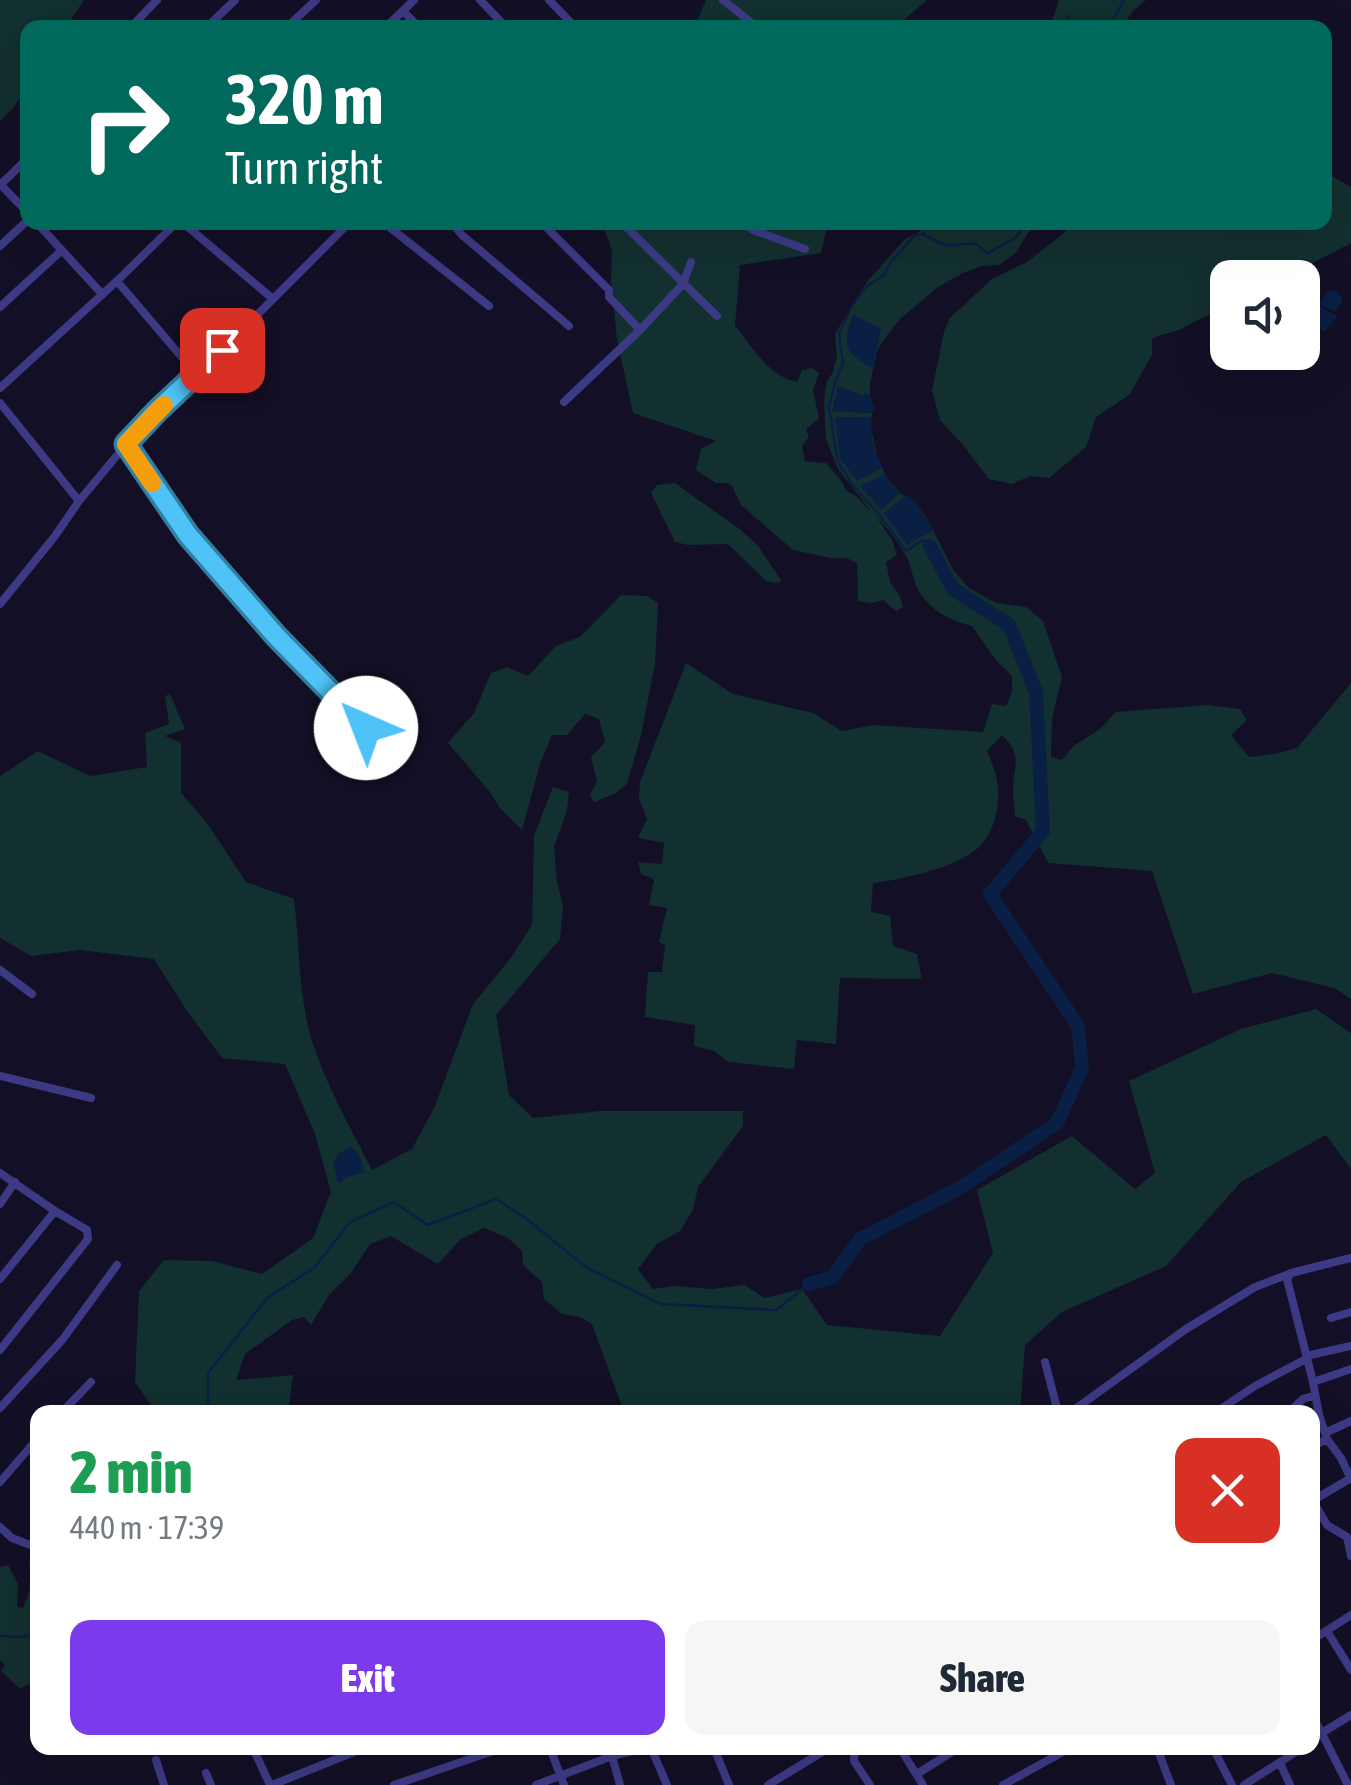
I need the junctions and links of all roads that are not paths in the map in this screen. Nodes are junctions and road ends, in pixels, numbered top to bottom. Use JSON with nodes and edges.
{"nodes":[{"id":1,"x":157,"y":0,"type":"edge"},
{"id":2,"x":236,"y":0,"type":"edge"},
{"id":3,"x":316,"y":0,"type":"edge"},
{"id":4,"x":414,"y":0,"type":"edge"},
{"id":5,"x":480,"y":0,"type":"edge"},
{"id":6,"x":549,"y":0,"type":"edge"},
{"id":7,"x":724,"y":0,"type":"edge"},
{"id":8,"x":403,"y":11,"type":"junction"},
{"id":9,"x":138,"y":20,"type":"edge"},
{"id":10,"x":215,"y":20,"type":"edge"},
{"id":11,"x":295,"y":20,"type":"edge"},
{"id":12,"x":393,"y":20,"type":"edge"},
{"id":13,"x":412,"y":20,"type":"edge"},
{"id":14,"x":499,"y":20,"type":"edge"},
{"id":15,"x":568,"y":20,"type":"edge"},
{"id":16,"x":748,"y":20,"type":"edge"},
{"id":17,"x":20,"y":166,"type":"edge"},
{"id":18,"x":0,"y":185,"type":"edge"},
{"id":19,"x":20,"y":207,"type":"edge"},
{"id":20,"x":20,"y":225,"type":"edge"},
{"id":21,"x":43,"y":230,"type":"edge"},
{"id":22,"x":171,"y":230,"type":"edge"},
{"id":23,"x":189,"y":230,"type":"edge"},
{"id":24,"x":342,"y":230,"type":"edge"},
{"id":25,"x":393,"y":230,"type":"edge"},
{"id":26,"x":458,"y":230,"type":"edge"},
{"id":27,"x":549,"y":230,"type":"edge"},
{"id":28,"x":628,"y":230,"type":"edge"},
{"id":29,"x":753,"y":230,"type":"edge"},
{"id":30,"x":0,"y":246,"type":"edge"},
{"id":31,"x":805,"y":249,"type":"dead end"},
{"id":32,"x":61,"y":252,"type":"junction"},
{"id":33,"x":692,"y":262,"type":"dead end"},
{"id":34,"x":116,"y":282,"type":"junction"},
{"id":35,"x":683,"y":284,"type":"junction"},
{"id":36,"x":102,"y":294,"type":"junction"},
{"id":37,"x":273,"y":299,"type":"junction"},
{"id":38,"x":490,"y":306,"type":"dead end"},
{"id":39,"x":0,"y":307,"type":"edge"},
{"id":40,"x":717,"y":316,"type":"dead end"},
{"id":41,"x":568,"y":326,"type":"dead end"},
{"id":42,"x":640,"y":330,"type":"junction"},
{"id":43,"x":196,"y":375,"type":"junction"},
{"id":44,"x":0,"y":388,"type":"edge"},
{"id":45,"x":564,"y":402,"type":"dead end"},
{"id":46,"x":0,"y":403,"type":"edge"},
{"id":47,"x":126,"y":444,"type":"junction"},
{"id":48,"x":80,"y":500,"type":"junction"},
{"id":49,"x":0,"y":604,"type":"edge"},
{"id":50,"x":366,"y":728,"type":"dead end"},
{"id":51,"x":0,"y":970,"type":"edge"},
{"id":52,"x":32,"y":994,"type":"dead end"},
{"id":53,"x":0,"y":1076,"type":"edge"},
{"id":54,"x":91,"y":1098,"type":"dead end"},
{"id":55,"x":0,"y":1173,"type":"edge"},
{"id":56,"x":15,"y":1182,"type":"junction"},
{"id":57,"x":0,"y":1204,"type":"edge"},
{"id":58,"x":54,"y":1211,"type":"junction"},
{"id":59,"x":1351,"y":1258,"type":"edge"},
{"id":60,"x":118,"y":1265,"type":"dead end"},
{"id":61,"x":1289,"y":1274,"type":"junction"},
{"id":62,"x":0,"y":1279,"type":"edge"},
{"id":63,"x":1351,"y":1312,"type":"edge"},
{"id":64,"x":1331,"y":1318,"type":"dead end"},
{"id":65,"x":1351,"y":1346,"type":"edge"},
{"id":66,"x":0,"y":1350,"type":"edge"},
{"id":67,"x":1306,"y":1358,"type":"junction"},
{"id":68,"x":1045,"y":1362,"type":"dead end"},
{"id":69,"x":1351,"y":1369,"type":"edge"},
{"id":70,"x":91,"y":1382,"type":"dead end"},
{"id":71,"x":1313,"y":1382,"type":"junction"},
{"id":72,"x":1315,"y":1395,"type":"junction"},
{"id":73,"x":69,"y":1405,"type":"edge"},
{"id":74,"x":1056,"y":1405,"type":"edge"},
{"id":75,"x":1081,"y":1405,"type":"edge"},
{"id":76,"x":1226,"y":1405,"type":"edge"},
{"id":77,"x":1297,"y":1405,"type":"edge"},
{"id":78,"x":1318,"y":1405,"type":"edge"},
{"id":79,"x":0,"y":1408,"type":"edge"},
{"id":80,"x":1320,"y":1414,"type":"edge"},
{"id":81,"x":1351,"y":1421,"type":"edge"},
{"id":82,"x":1326,"y":1436,"type":"junction"},
{"id":83,"x":1320,"y":1441,"type":"edge"},
{"id":84,"x":30,"y":1447,"type":"edge"},
{"id":85,"x":1351,"y":1478,"type":"edge"},
{"id":86,"x":0,"y":1482,"type":"edge"},
{"id":87,"x":1320,"y":1496,"type":"edge"},
{"id":88,"x":1320,"y":1514,"type":"edge"},
{"id":89,"x":0,"y":1527,"type":"edge"},
{"id":90,"x":30,"y":1545,"type":"edge"},
{"id":91,"x":1351,"y":1556,"type":"edge"},
{"id":92,"x":1351,"y":1614,"type":"edge"},
{"id":93,"x":1327,"y":1631,"type":"junction"},
{"id":94,"x":1320,"y":1635,"type":"edge"},
{"id":95,"x":1351,"y":1670,"type":"edge"},
{"id":96,"x":1351,"y":1715,"type":"edge"},
{"id":97,"x":1320,"y":1728,"type":"edge"},
{"id":98,"x":1322,"y":1732,"type":"junction"},
{"id":99,"x":256,"y":1755,"type":"edge"},
{"id":100,"x":346,"y":1755,"type":"edge"},
{"id":101,"x":482,"y":1755,"type":"edge"},
{"id":102,"x":553,"y":1755,"type":"edge"},
{"id":103,"x":616,"y":1755,"type":"edge"},
{"id":104,"x":648,"y":1755,"type":"edge"},
{"id":105,"x":717,"y":1755,"type":"edge"},
{"id":106,"x":819,"y":1755,"type":"edge"},
{"id":107,"x":855,"y":1755,"type":"edge"},
{"id":108,"x":904,"y":1755,"type":"edge"},
{"id":109,"x":947,"y":1755,"type":"edge"},
{"id":110,"x":1057,"y":1755,"type":"edge"},
{"id":111,"x":1160,"y":1755,"type":"edge"},
{"id":112,"x":1217,"y":1755,"type":"edge"},
{"id":113,"x":1291,"y":1755,"type":"edge"},
{"id":114,"x":612,"y":1756,"type":"junction"},
{"id":115,"x":156,"y":1760,"type":"dead end"},
{"id":116,"x":1280,"y":1762,"type":"junction"},
{"id":117,"x":206,"y":1772,"type":"dead end"},
{"id":118,"x":560,"y":1774,"type":"junction"},
{"id":119,"x":918,"y":1774,"type":"junction"},
{"id":120,"x":783,"y":1781,"type":"edge"},
{"id":121,"x":868,"y":1782,"type":"edge"},
{"id":122,"x":164,"y":1785,"type":"edge"},
{"id":123,"x":211,"y":1785,"type":"edge"},
{"id":124,"x":271,"y":1785,"type":"edge"},
{"id":125,"x":394,"y":1785,"type":"edge"},
{"id":126,"x":536,"y":1785,"type":"edge"},
{"id":127,"x":564,"y":1785,"type":"edge"},
{"id":128,"x":620,"y":1785,"type":"edge"},
{"id":129,"x":667,"y":1785,"type":"edge"},
{"id":130,"x":730,"y":1785,"type":"edge"},
{"id":131,"x":768,"y":1785,"type":"edge"},
{"id":132,"x":855,"y":1785,"type":"edge"},
{"id":133,"x":924,"y":1785,"type":"edge"},
{"id":134,"x":1003,"y":1785,"type":"edge"},
{"id":135,"x":1171,"y":1785,"type":"edge"},
{"id":136,"x":1232,"y":1785,"type":"edge"},
{"id":137,"x":1244,"y":1785,"type":"edge"},
{"id":138,"x":1290,"y":1785,"type":"edge"},
{"id":139,"x":1348,"y":1785,"type":"edge"}],
"edges":[{"from":1,"to":9,"type":"street"},
{"from":2,"to":10,"type":"street"},
{"from":3,"to":11,"type":"street"},
{"from":4,"to":8,"type":"street"},
{"from":5,"to":14,"type":"street"},
{"from":6,"to":15,"type":"street"},
{"from":7,"to":16,"type":"street"},
{"from":8,"to":12,"type":"street"},
{"from":8,"to":13,"type":"street"},
{"from":17,"to":18,"type":"street"},
{"from":18,"to":19,"type":"street"},
{"from":20,"to":30,"type":"street"},
{"from":21,"to":32,"type":"street"},
{"from":22,"to":34,"type":"street"},
{"from":23,"to":37,"type":"street"},
{"from":24,"to":37,"type":"street"},
{"from":25,"to":38,"type":"street"},
{"from":26,"to":41,"type":"street"},
{"from":27,"to":42,"type":"street"},
{"from":28,"to":35,"type":"street"},
{"from":29,"to":31,"type":"street"},
{"from":32,"to":36,"type":"street"},
{"from":32,"to":39,"type":"street"},
{"from":33,"to":35,"type":"street"},
{"from":34,"to":36,"type":"street"},
{"from":34,"to":43,"type":"street"},
{"from":35,"to":40,"type":"street"},
{"from":35,"to":42,"type":"street"},
{"from":36,"to":44,"type":"street"},
{"from":37,"to":43,"type":"street"},
{"from":42,"to":45,"type":"street"},
{"from":43,"to":47,"type":"street"},
{"from":46,"to":48,"type":"street"},
{"from":47,"to":48,"type":"street"},
{"from":47,"to":50,"type":"street"},
{"from":48,"to":49,"type":"street"},
{"from":51,"to":52,"type":"street"},
{"from":53,"to":54,"type":"street"},
{"from":55,"to":56,"type":"street"},
{"from":56,"to":57,"type":"street"},
{"from":56,"to":58,"type":"street"},
{"from":58,"to":62,"type":"street"},
{"from":58,"to":66,"type":"street"},
{"from":59,"to":61,"type":"street"},
{"from":60,"to":79,"type":"street"},
{"from":61,"to":67,"type":"street"},
{"from":61,"to":75,"type":"street"},
{"from":63,"to":64,"type":"street"},
{"from":65,"to":67,"type":"street"},
{"from":67,"to":71,"type":"street"},
{"from":67,"to":76,"type":"street"},
{"from":68,"to":74,"type":"street"},
{"from":69,"to":71,"type":"street"},
{"from":70,"to":73,"type":"street"},
{"from":71,"to":72,"type":"street"},
{"from":72,"to":77,"type":"street"},
{"from":72,"to":78,"type":"street"},
{"from":80,"to":82,"type":"street"},
{"from":81,"to":82,"type":"street"},
{"from":82,"to":83,"type":"street"},
{"from":82,"to":85,"type":"street"},
{"from":84,"to":86,"type":"street"},
{"from":85,"to":87,"type":"street"},
{"from":88,"to":91,"type":"street"},
{"from":89,"to":90,"type":"street"},
{"from":92,"to":93,"type":"street"},
{"from":93,"to":94,"type":"street"},
{"from":93,"to":95,"type":"street"},
{"from":96,"to":98,"type":"street"},
{"from":97,"to":98,"type":"street"},
{"from":98,"to":139,"type":"street"},
{"from":99,"to":124,"type":"street"},
{"from":100,"to":124,"type":"street"},
{"from":101,"to":125,"type":"street"},
{"from":102,"to":118,"type":"street"},
{"from":103,"to":114,"type":"street"},
{"from":104,"to":129,"type":"street"},
{"from":105,"to":130,"type":"street"},
{"from":106,"to":120,"type":"street"},
{"from":107,"to":121,"type":"street"},
{"from":108,"to":119,"type":"street"},
{"from":109,"to":119,"type":"street"},
{"from":110,"to":134,"type":"street"},
{"from":111,"to":135,"type":"street"},
{"from":112,"to":136,"type":"street"},
{"from":113,"to":116,"type":"street"},
{"from":114,"to":118,"type":"street"},
{"from":114,"to":128,"type":"street"},
{"from":115,"to":122,"type":"street"},
{"from":116,"to":137,"type":"street"},
{"from":116,"to":138,"type":"street"},
{"from":117,"to":123,"type":"street"},
{"from":118,"to":126,"type":"street"},
{"from":118,"to":127,"type":"street"},
{"from":119,"to":133,"type":"street"},
{"from":120,"to":131,"type":"street"},
{"from":121,"to":132,"type":"street"}]}
